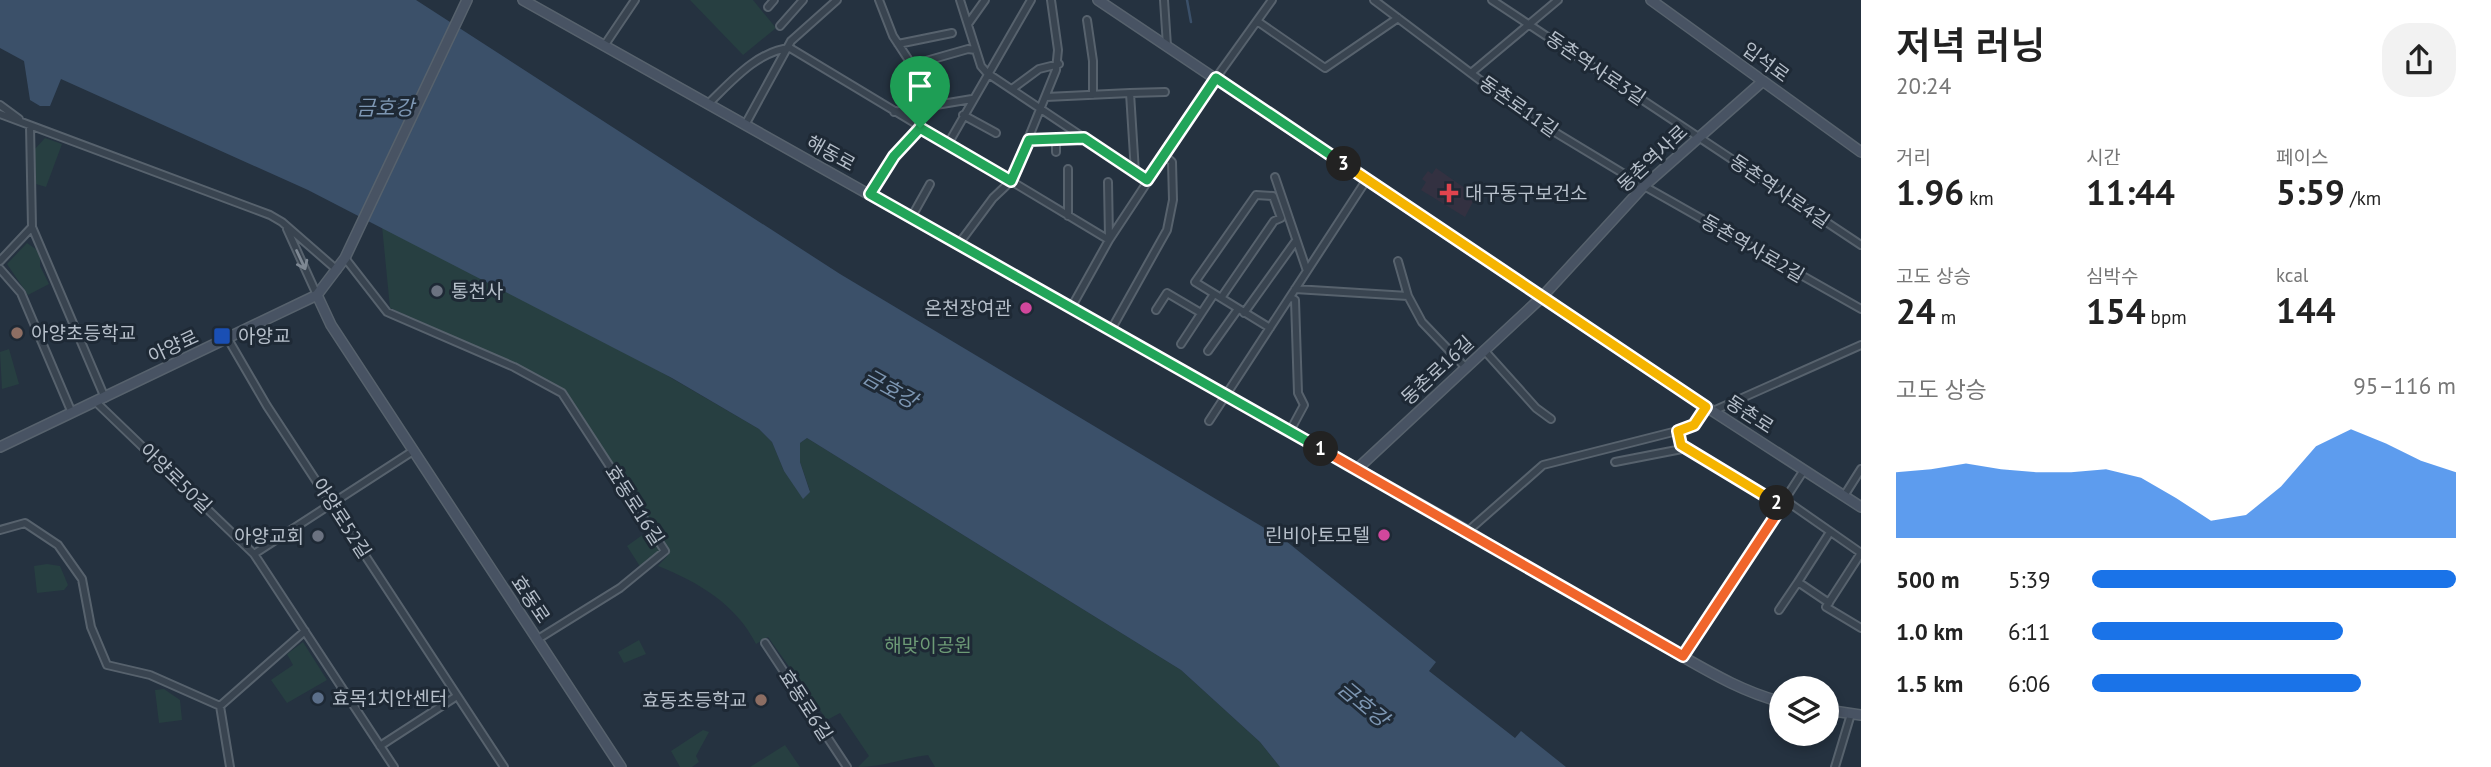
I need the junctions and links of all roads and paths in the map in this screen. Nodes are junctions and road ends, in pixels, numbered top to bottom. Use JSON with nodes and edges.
{"nodes":[{"id":1,"x":467,"y":0,"type":"edge"},
{"id":2,"x":523,"y":0,"type":"edge"},
{"id":3,"x":635,"y":0,"type":"edge"},
{"id":4,"x":774,"y":0,"type":"edge"},
{"id":5,"x":803,"y":0,"type":"edge"},
{"id":6,"x":837,"y":0,"type":"edge"},
{"id":7,"x":879,"y":0,"type":"edge"},
{"id":8,"x":960,"y":0,"type":"edge"},
{"id":9,"x":985,"y":0,"type":"edge"},
{"id":10,"x":1031,"y":0,"type":"edge"},
{"id":11,"x":1051,"y":0,"type":"edge"},
{"id":12,"x":1098,"y":0,"type":"edge"},
{"id":13,"x":1164,"y":0,"type":"edge"},
{"id":14,"x":1272,"y":0,"type":"edge"},
{"id":15,"x":1374,"y":0,"type":"edge"},
{"id":16,"x":1492,"y":0,"type":"edge"},
{"id":17,"x":1558,"y":0,"type":"edge"},
{"id":18,"x":1651,"y":0,"type":"edge"},
{"id":19,"x":768,"y":7,"type":"dead end"},
{"id":20,"x":1398,"y":18,"type":"junction"},
{"id":21,"x":1087,"y":20,"type":"dead end"},
{"id":22,"x":1258,"y":21,"type":"junction"},
{"id":23,"x":968,"y":24,"type":"junction"},
{"id":24,"x":1530,"y":24,"type":"junction"},
{"id":25,"x":780,"y":26,"type":"dead end"},
{"id":26,"x":952,"y":33,"type":"dead end"},
{"id":27,"x":898,"y":44,"type":"junction"},
{"id":28,"x":604,"y":46,"type":"junction"},
{"id":29,"x":1167,"y":46,"type":"junction"},
{"id":30,"x":790,"y":48,"type":"junction"},
{"id":31,"x":976,"y":50,"type":"junction"},
{"id":32,"x":1059,"y":64,"type":"junction"},
{"id":33,"x":987,"y":73,"type":"junction"},
{"id":34,"x":1471,"y":73,"type":"junction"},
{"id":35,"x":1216,"y":78,"type":"junction"},
{"id":36,"x":1763,"y":81,"type":"junction"},
{"id":37,"x":1012,"y":89,"type":"junction"},
{"id":38,"x":1165,"y":92,"type":"dead end"},
{"id":39,"x":1130,"y":93,"type":"junction"},
{"id":40,"x":1093,"y":95,"type":"junction"},
{"id":41,"x":1046,"y":97,"type":"junction"},
{"id":42,"x":972,"y":99,"type":"junction"},
{"id":43,"x":708,"y":104,"type":"junction"},
{"id":44,"x":0,"y":105,"type":"edge"},
{"id":45,"x":1042,"y":110,"type":"junction"},
{"id":46,"x":893,"y":113,"type":"junction"},
{"id":47,"x":0,"y":114,"type":"edge"},
{"id":48,"x":963,"y":115,"type":"junction"},
{"id":49,"x":746,"y":125,"type":"junction"},
{"id":50,"x":30,"y":126,"type":"junction"},
{"id":51,"x":920,"y":128,"type":"junction"},
{"id":52,"x":996,"y":133,"type":"dead end"},
{"id":53,"x":1084,"y":138,"type":"junction"},
{"id":54,"x":1699,"y":138,"type":"junction"},
{"id":55,"x":1056,"y":139,"type":"junction"},
{"id":56,"x":1029,"y":140,"type":"junction"},
{"id":57,"x":948,"y":144,"type":"junction"},
{"id":58,"x":1056,"y":152,"type":"dead end"},
{"id":59,"x":1861,"y":152,"type":"edge"},
{"id":60,"x":1164,"y":155,"type":"junction"},
{"id":61,"x":1068,"y":169,"type":"dead end"},
{"id":62,"x":1135,"y":172,"type":"junction"},
{"id":63,"x":1275,"y":177,"type":"dead end"},
{"id":64,"x":1367,"y":179,"type":"junction"},
{"id":65,"x":1147,"y":180,"type":"junction"},
{"id":66,"x":1011,"y":181,"type":"junction"},
{"id":67,"x":1108,"y":182,"type":"dead end"},
{"id":68,"x":930,"y":184,"type":"dead end"},
{"id":69,"x":1644,"y":186,"type":"junction"},
{"id":70,"x":870,"y":194,"type":"junction"},
{"id":71,"x":1068,"y":216,"type":"junction"},
{"id":72,"x":911,"y":218,"type":"junction"},
{"id":73,"x":285,"y":224,"type":"junction"},
{"id":74,"x":32,"y":227,"type":"junction"},
{"id":75,"x":1109,"y":240,"type":"junction"},
{"id":76,"x":1295,"y":242,"type":"junction"},
{"id":77,"x":1861,"y":245,"type":"edge"},
{"id":78,"x":958,"y":246,"type":"junction"},
{"id":79,"x":345,"y":258,"type":"junction"},
{"id":80,"x":0,"y":261,"type":"edge"},
{"id":81,"x":1398,"y":261,"type":"dead end"},
{"id":82,"x":0,"y":269,"type":"edge"},
{"id":83,"x":337,"y":270,"type":"junction"},
{"id":84,"x":1307,"y":271,"type":"junction"},
{"id":85,"x":1296,"y":289,"type":"junction"},
{"id":86,"x":317,"y":295,"type":"junction"},
{"id":87,"x":1217,"y":296,"type":"junction"},
{"id":88,"x":1408,"y":296,"type":"junction"},
{"id":89,"x":1290,"y":297,"type":"junction"},
{"id":90,"x":1542,"y":297,"type":"junction"},
{"id":91,"x":1071,"y":308,"type":"junction"},
{"id":92,"x":1861,"y":309,"type":"edge"},
{"id":93,"x":1156,"y":310,"type":"dead end"},
{"id":94,"x":1241,"y":311,"type":"junction"},
{"id":95,"x":1201,"y":313,"type":"junction"},
{"id":96,"x":1270,"y":328,"type":"junction"},
{"id":97,"x":1111,"y":330,"type":"junction"},
{"id":98,"x":228,"y":340,"type":"junction"},
{"id":99,"x":1181,"y":344,"type":"dead end"},
{"id":100,"x":1861,"y":345,"type":"edge"},
{"id":101,"x":1208,"y":351,"type":"dead end"},
{"id":102,"x":1484,"y":351,"type":"junction"},
{"id":103,"x":1466,"y":368,"type":"junction"},
{"id":104,"x":1226,"y":396,"type":"junction"},
{"id":105,"x":101,"y":401,"type":"junction"},
{"id":106,"x":1710,"y":409,"type":"junction"},
{"id":107,"x":73,"y":414,"type":"junction"},
{"id":108,"x":1551,"y":419,"type":"dead end"},
{"id":109,"x":1209,"y":421,"type":"dead end"},
{"id":110,"x":1290,"y":431,"type":"junction"},
{"id":111,"x":1678,"y":431,"type":"junction"},
{"id":112,"x":1643,"y":440,"type":"junction"},
{"id":113,"x":0,"y":447,"type":"edge"},
{"id":114,"x":1688,"y":449,"type":"junction"},
{"id":115,"x":413,"y":451,"type":"junction"},
{"id":116,"x":1647,"y":456,"type":"junction"},
{"id":117,"x":1615,"y":462,"type":"dead end"},
{"id":118,"x":1357,"y":469,"type":"junction"},
{"id":119,"x":1861,"y":469,"type":"edge"},
{"id":120,"x":1804,"y":470,"type":"junction"},
{"id":121,"x":1844,"y":496,"type":"junction"},
{"id":122,"x":332,"y":503,"type":"junction"},
{"id":123,"x":1783,"y":503,"type":"junction"},
{"id":124,"x":1861,"y":507,"type":"edge"},
{"id":125,"x":0,"y":530,"type":"edge"},
{"id":126,"x":1468,"y":531,"type":"junction"},
{"id":127,"x":1830,"y":532,"type":"junction"},
{"id":128,"x":1861,"y":553,"type":"edge"},
{"id":129,"x":254,"y":554,"type":"junction"},
{"id":130,"x":1798,"y":582,"type":"junction"},
{"id":131,"x":1829,"y":603,"type":"junction"},
{"id":132,"x":1779,"y":610,"type":"dead end"},
{"id":133,"x":1860,"y":626,"type":"edge"},
{"id":134,"x":305,"y":631,"type":"junction"},
{"id":135,"x":538,"y":639,"type":"junction"},
{"id":136,"x":765,"y":643,"type":"dead end"},
{"id":137,"x":1683,"y":656,"type":"junction"},
{"id":138,"x":457,"y":696,"type":"junction"},
{"id":139,"x":1769,"y":699,"type":"edge"},
{"id":140,"x":220,"y":706,"type":"junction"},
{"id":141,"x":1856,"y":715,"type":"edge"},
{"id":142,"x":380,"y":746,"type":"junction"},
{"id":143,"x":230,"y":767,"type":"edge"},
{"id":144,"x":394,"y":767,"type":"edge"},
{"id":145,"x":504,"y":767,"type":"edge"},
{"id":146,"x":621,"y":767,"type":"edge"},
{"id":147,"x":846,"y":767,"type":"edge"},
{"id":148,"x":1835,"y":767,"type":"edge"}],
"edges":[{"from":1,"to":79,"type":"street","name":"아양로"},
{"from":2,"to":28,"type":"street","name":"해동로"},
{"from":3,"to":28,"type":"street"},
{"from":4,"to":19,"type":"street"},
{"from":5,"to":25,"type":"street"},
{"from":6,"to":30,"type":"street"},
{"from":7,"to":27,"type":"street"},
{"from":8,"to":23,"type":"street"},
{"from":9,"to":23,"type":"street"},
{"from":10,"to":33,"type":"street"},
{"from":11,"to":32,"type":"street"},
{"from":12,"to":29,"type":"street","name":"동촌로"},
{"from":13,"to":29,"type":"street"},
{"from":14,"to":22,"type":"street"},
{"from":15,"to":20,"type":"street","name":"동촌로11길"},
{"from":16,"to":24,"type":"street","name":"동촌역사로3길"},
{"from":17,"to":24,"type":"street"},
{"from":18,"to":36,"type":"street","name":"입석로"},
{"from":20,"to":22,"type":"street"},
{"from":20,"to":34,"type":"street","name":"동촌로11길"},
{"from":21,"to":40,"type":"street"},
{"from":22,"to":35,"type":"street"},
{"from":23,"to":31,"type":"street"},
{"from":24,"to":34,"type":"street"},
{"from":24,"to":54,"type":"street","name":"동촌역사로3길"},
{"from":26,"to":27,"type":"street"},
{"from":27,"to":31,"type":"street"},
{"from":28,"to":43,"type":"street","name":"해동로"},
{"from":29,"to":35,"type":"street","name":"동촌로"},
{"from":30,"to":43,"type":"street"},
{"from":30,"to":46,"type":"street"},
{"from":30,"to":49,"type":"street"},
{"from":31,"to":33,"type":"street"},
{"from":32,"to":37,"type":"street"},
{"from":32,"to":41,"type":"street"},
{"from":33,"to":37,"type":"street"},
{"from":33,"to":42,"type":"street"},
{"from":34,"to":69,"type":"street","name":"동촌로11길"},
{"from":35,"to":60,"type":"street"},
{"from":35,"to":64,"type":"street","name":"동촌로"},
{"from":36,"to":54,"type":"street","name":"동촌역사로"},
{"from":36,"to":59,"type":"street","name":"입석로"},
{"from":37,"to":45,"type":"street"},
{"from":38,"to":39,"type":"street"},
{"from":39,"to":40,"type":"street"},
{"from":39,"to":62,"type":"street"},
{"from":40,"to":41,"type":"street"},
{"from":41,"to":45,"type":"street"},
{"from":42,"to":46,"type":"street"},
{"from":42,"to":48,"type":"street"},
{"from":43,"to":49,"type":"street","name":"해동로"},
{"from":44,"to":50,"type":"street"},
{"from":45,"to":53,"type":"street"},
{"from":45,"to":56,"type":"street"},
{"from":46,"to":51,"type":"street"},
{"from":47,"to":50,"type":"street"},
{"from":48,"to":52,"type":"street"},
{"from":48,"to":57,"type":"street"},
{"from":49,"to":70,"type":"street","name":"해동로"},
{"from":50,"to":73,"type":"street"},
{"from":50,"to":74,"type":"street"},
{"from":51,"to":57,"type":"street"},
{"from":51,"to":70,"type":"street"},
{"from":53,"to":55,"type":"street"},
{"from":53,"to":62,"type":"street"},
{"from":54,"to":69,"type":"street","name":"동촌역사로"},
{"from":54,"to":77,"type":"street","name":"동촌역사로4길"},
{"from":55,"to":56,"type":"street"},
{"from":55,"to":58,"type":"street"},
{"from":56,"to":66,"type":"street"},
{"from":57,"to":66,"type":"street"},
{"from":60,"to":65,"type":"street"},
{"from":60,"to":97,"type":"street"},
{"from":61,"to":71,"type":"street"},
{"from":62,"to":65,"type":"street"},
{"from":63,"to":76,"type":"street"},
{"from":64,"to":84,"type":"street"},
{"from":64,"to":90,"type":"street","name":"동촌로"},
{"from":65,"to":75,"type":"street"},
{"from":66,"to":71,"type":"street"},
{"from":66,"to":78,"type":"street"},
{"from":67,"to":75,"type":"street"},
{"from":68,"to":72,"type":"street"},
{"from":69,"to":90,"type":"street","name":"동촌역사로"},
{"from":69,"to":92,"type":"street","name":"동촌역사로2길"},
{"from":70,"to":72,"type":"street","name":"해동로"},
{"from":71,"to":75,"type":"street"},
{"from":72,"to":78,"type":"street","name":"해동로"},
{"from":73,"to":83,"type":"street"},
{"from":73,"to":86,"type":"street","one_way":true},
{"from":74,"to":80,"type":"street"},
{"from":74,"to":105,"type":"street"},
{"from":75,"to":91,"type":"street"},
{"from":76,"to":84,"type":"street"},
{"from":76,"to":94,"type":"street"},
{"from":78,"to":91,"type":"street","name":"해동로"},
{"from":79,"to":83,"type":"street","name":"아양로"},
{"from":79,"to":135,"type":"street","name":"효동로16길"},
{"from":81,"to":88,"type":"street"},
{"from":82,"to":107,"type":"street"},
{"from":83,"to":86,"type":"street","name":"아양로"},
{"from":84,"to":85,"type":"street"},
{"from":85,"to":88,"type":"street"},
{"from":85,"to":89,"type":"street"},
{"from":86,"to":98,"type":"street","name":"아양로"},
{"from":86,"to":115,"type":"street","name":"효동로"},
{"from":87,"to":87,"type":"street"},
{"from":87,"to":94,"type":"street"},
{"from":87,"to":95,"type":"street"},
{"from":88,"to":103,"type":"street"},
{"from":89,"to":96,"type":"street"},
{"from":89,"to":110,"type":"street"},
{"from":90,"to":102,"type":"street","name":"동촌로16길"},
{"from":90,"to":106,"type":"street","name":"동촌로"},
{"from":91,"to":97,"type":"street","name":"해동로"},
{"from":93,"to":95,"type":"street"},
{"from":94,"to":96,"type":"street"},
{"from":94,"to":101,"type":"street"},
{"from":95,"to":99,"type":"street"},
{"from":96,"to":104,"type":"street"},
{"from":97,"to":104,"type":"street","name":"해동로"},
{"from":98,"to":105,"type":"street","name":"아양로"},
{"from":98,"to":122,"type":"street","name":"아양로52길"},
{"from":100,"to":106,"type":"street"},
{"from":102,"to":103,"type":"street","name":"동촌로16길"},
{"from":102,"to":108,"type":"street"},
{"from":103,"to":118,"type":"street","name":"동촌로16길"},
{"from":104,"to":109,"type":"street"},
{"from":104,"to":110,"type":"street","name":"해동로"},
{"from":105,"to":107,"type":"street","name":"아양로"},
{"from":105,"to":129,"type":"street","name":"아양로50길"},
{"from":106,"to":111,"type":"street"},
{"from":106,"to":120,"type":"street","name":"동촌로"},
{"from":107,"to":113,"type":"street","name":"아양로"},
{"from":110,"to":118,"type":"street","name":"해동로"},
{"from":111,"to":112,"type":"street"},
{"from":111,"to":114,"type":"street"},
{"from":112,"to":116,"type":"street"},
{"from":112,"to":126,"type":"street"},
{"from":114,"to":116,"type":"street"},
{"from":114,"to":123,"type":"street"},
{"from":115,"to":122,"type":"street"},
{"from":115,"to":135,"type":"street","name":"효동로"},
{"from":116,"to":117,"type":"street"},
{"from":118,"to":126,"type":"street","name":"해동로"},
{"from":119,"to":121,"type":"street"},
{"from":120,"to":121,"type":"street","name":"동촌로"},
{"from":120,"to":123,"type":"street"},
{"from":121,"to":124,"type":"street","name":"동촌로"},
{"from":122,"to":129,"type":"street"},
{"from":122,"to":138,"type":"street","name":"아양로52길"},
{"from":123,"to":127,"type":"street"},
{"from":123,"to":137,"type":"street"},
{"from":125,"to":140,"type":"street"},
{"from":126,"to":137,"type":"street","name":"해동로"},
{"from":127,"to":128,"type":"street"},
{"from":127,"to":130,"type":"street"},
{"from":128,"to":131,"type":"street"},
{"from":129,"to":134,"type":"street","name":"아양로50길"},
{"from":130,"to":131,"type":"street"},
{"from":130,"to":132,"type":"street"},
{"from":131,"to":133,"type":"street"},
{"from":134,"to":140,"type":"street"},
{"from":134,"to":142,"type":"street","name":"아양로50길"},
{"from":135,"to":146,"type":"street","name":"효동로"},
{"from":136,"to":147,"type":"street","name":"효동로6길"},
{"from":137,"to":139,"type":"street","name":"해동로"},
{"from":138,"to":142,"type":"street"},
{"from":138,"to":145,"type":"street","name":"아양로52길"},
{"from":140,"to":143,"type":"street"},
{"from":141,"to":148,"type":"street"},
{"from":142,"to":144,"type":"street","name":"아양로50길"}]}
